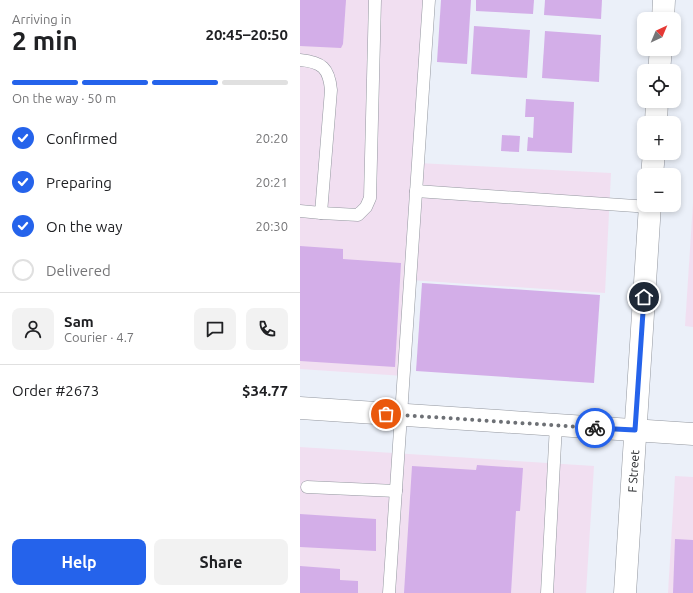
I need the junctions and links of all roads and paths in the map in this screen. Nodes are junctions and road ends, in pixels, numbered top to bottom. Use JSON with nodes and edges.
{"nodes":[{"id":1,"x":375,"y":0,"type":"edge"},
{"id":2,"x":428,"y":0,"type":"edge"},
{"id":3,"x":664,"y":0,"type":"edge"},
{"id":4,"x":663,"y":12,"type":"edge"},
{"id":5,"x":300,"y":60,"type":"edge"},
{"id":6,"x":416,"y":191,"type":"junction"},
{"id":7,"x":637,"y":205,"type":"edge"},
{"id":8,"x":300,"y":212,"type":"edge"},
{"id":9,"x":650,"y":212,"type":"edge"},
{"id":10,"x":321,"y":213,"type":"junction"},
{"id":11,"x":300,"y":408,"type":"edge"},
{"id":12,"x":401,"y":415,"type":"junction"},
{"id":13,"x":556,"y":425,"type":"junction"},
{"id":14,"x":635,"y":430,"type":"junction"},
{"id":15,"x":693,"y":434,"type":"edge"},
{"id":16,"x":308,"y":487,"type":"dead end"},
{"id":17,"x":396,"y":492,"type":"junction"},
{"id":18,"x":390,"y":593,"type":"edge"},
{"id":19,"x":547,"y":593,"type":"edge"},
{"id":20,"x":625,"y":593,"type":"edge"}],
"edges":[{"from":1,"to":10,"type":"lane"},
{"from":2,"to":6,"type":"lane"},
{"from":3,"to":4,"type":"street"},
{"from":5,"to":10,"type":"lane"},
{"from":6,"to":7,"type":"lane"},
{"from":6,"to":12,"type":"lane"},
{"from":8,"to":10,"type":"lane"},
{"from":9,"to":14,"type":"street","name":"F Street"},
{"from":11,"to":12,"type":"street"},
{"from":12,"to":13,"type":"street"},
{"from":12,"to":17,"type":"lane"},
{"from":13,"to":14,"type":"street"},
{"from":13,"to":19,"type":"lane"},
{"from":14,"to":15,"type":"street"},
{"from":14,"to":20,"type":"street","name":"F Street"},
{"from":16,"to":17,"type":"lane"},
{"from":17,"to":18,"type":"lane"}]}
